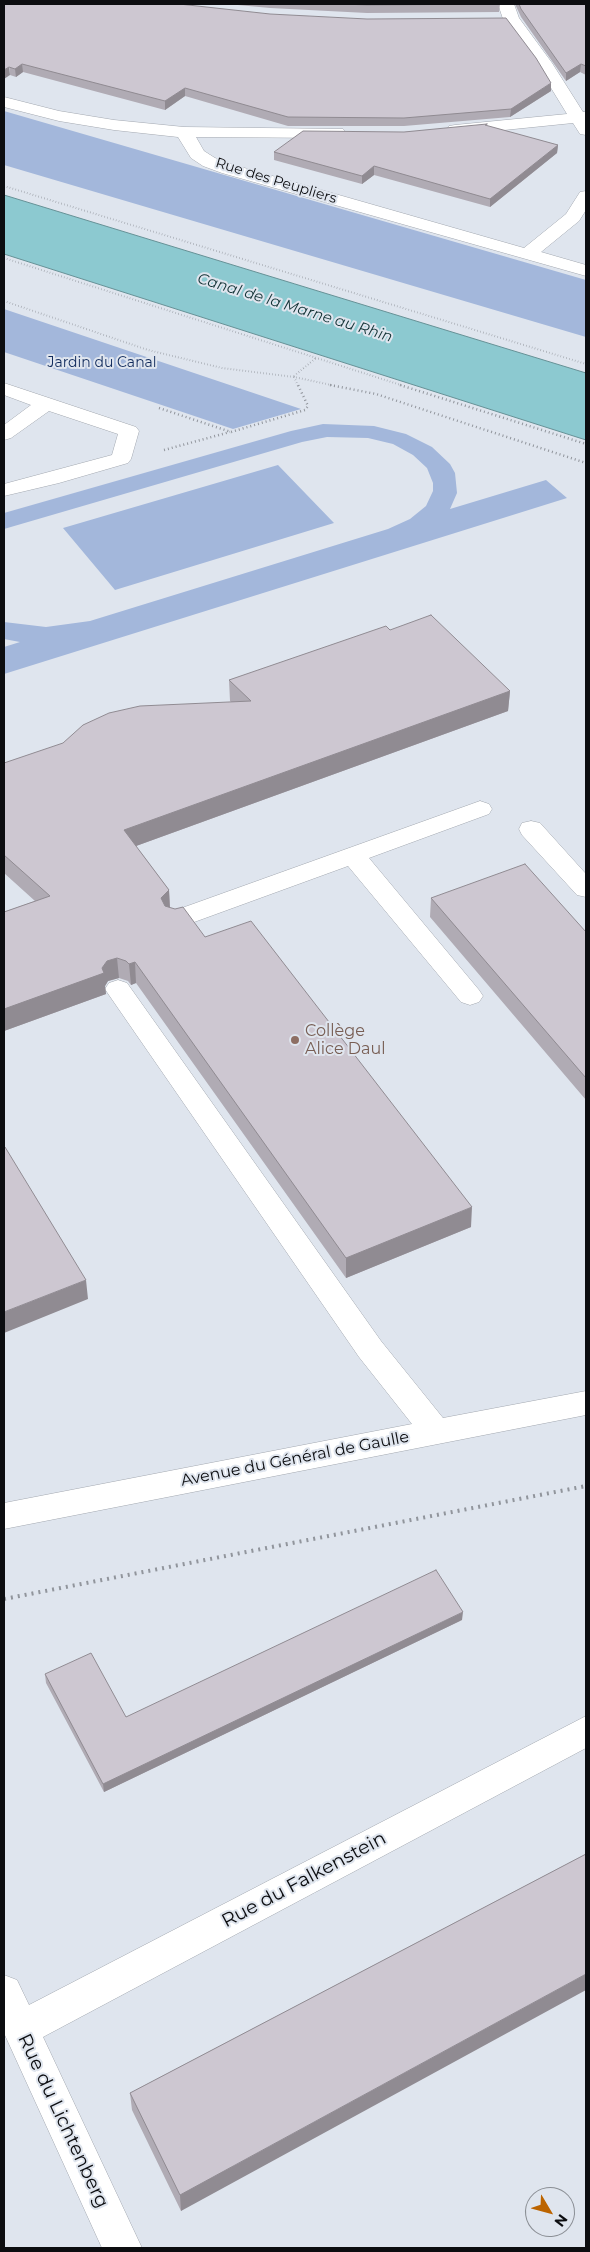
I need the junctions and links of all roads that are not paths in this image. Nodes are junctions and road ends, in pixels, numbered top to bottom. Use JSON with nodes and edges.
{"nodes":[{"id":1,"x":508,"y":11,"type":"edge"},
{"id":2,"x":492,"y":19,"type":"edge"},
{"id":3,"x":4,"y":102,"type":"edge"},
{"id":4,"x":584,"y":122,"type":"edge"},
{"id":5,"x":439,"y":131,"type":"edge"},
{"id":6,"x":184,"y":132,"type":"junction"},
{"id":7,"x":356,"y":133,"type":"edge"},
{"id":8,"x":586,"y":196,"type":"edge"},
{"id":9,"x":528,"y":254,"type":"junction"},
{"id":10,"x":586,"y":271,"type":"edge"},
{"id":11,"x":4,"y":389,"type":"edge"},
{"id":12,"x":46,"y":403,"type":"junction"},
{"id":13,"x":4,"y":434,"type":"edge"},
{"id":14,"x":4,"y":490,"type":"edge"},
{"id":15,"x":480,"y":809,"type":"dead end"},
{"id":16,"x":531,"y":828,"type":"dead end"},
{"id":17,"x":354,"y":855,"type":"junction"},
{"id":18,"x":586,"y":889,"type":"edge"},
{"id":19,"x":177,"y":919,"type":"edge"},
{"id":20,"x":118,"y":990,"type":"dead end"},
{"id":21,"x":470,"y":996,"type":"dead end"},
{"id":22,"x":586,"y":1403,"type":"edge"},
{"id":23,"x":436,"y":1432,"type":"junction"},
{"id":24,"x":4,"y":1516,"type":"edge"},
{"id":25,"x":586,"y":1731,"type":"edge"},
{"id":26,"x":4,"y":1993,"type":"edge"},
{"id":27,"x":21,"y":2029,"type":"junction"},
{"id":28,"x":122,"y":2248,"type":"edge"}],
"edges":[{"from":1,"to":2,"type":"street"},
{"from":1,"to":4,"type":"street"},
{"from":3,"to":6,"type":"street"},
{"from":4,"to":5,"type":"street"},
{"from":6,"to":7,"type":"street"},
{"from":6,"to":9,"type":"street","name":"Rue des Peupliers"},
{"from":8,"to":9,"type":"street"},
{"from":9,"to":10,"type":"street","name":"Rue des Peupliers"},
{"from":11,"to":12,"type":"street"},
{"from":12,"to":13,"type":"street"},
{"from":12,"to":14,"type":"street"},
{"from":15,"to":17,"type":"street"},
{"from":16,"to":18,"type":"street"},
{"from":17,"to":19,"type":"street"},
{"from":17,"to":21,"type":"street"},
{"from":20,"to":23,"type":"street"},
{"from":22,"to":23,"type":"street","name":"Avenue du Général de Gaulle"},
{"from":23,"to":24,"type":"street","name":"Avenue du Général de Gaulle"},
{"from":25,"to":27,"type":"street","name":"Rue du Falkenstein"},
{"from":26,"to":27,"type":"street","name":"Rue du Lichtenberg"},
{"from":27,"to":28,"type":"street","name":"Rue du Lichtenberg"}]}
